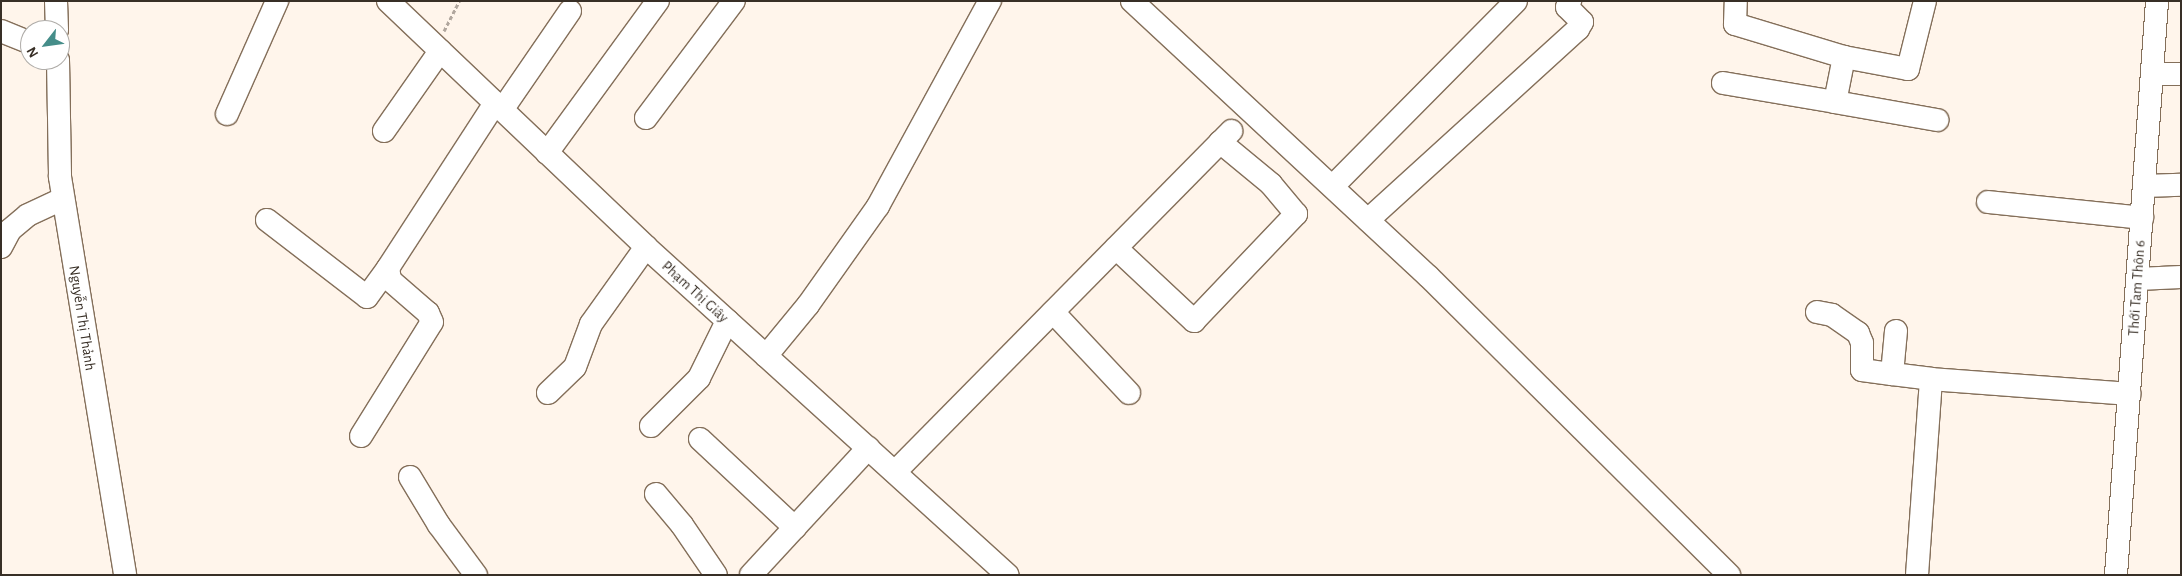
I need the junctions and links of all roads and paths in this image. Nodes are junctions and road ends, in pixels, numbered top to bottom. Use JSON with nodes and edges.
{"nodes":[{"id":1,"x":56,"y":1,"type":"edge"},
{"id":2,"x":277,"y":1,"type":"edge"},
{"id":3,"x":388,"y":1,"type":"edge"},
{"id":4,"x":459,"y":1,"type":"edge"},
{"id":5,"x":658,"y":1,"type":"edge"},
{"id":6,"x":734,"y":1,"type":"edge"},
{"id":7,"x":990,"y":1,"type":"edge"},
{"id":8,"x":1132,"y":1,"type":"edge"},
{"id":9,"x":1516,"y":1,"type":"edge"},
{"id":10,"x":1736,"y":1,"type":"edge"},
{"id":11,"x":1924,"y":1,"type":"edge"},
{"id":12,"x":2157,"y":1,"type":"edge"},
{"id":13,"x":1565,"y":3,"type":"edge"},
{"id":14,"x":570,"y":11,"type":"dead end"},
{"id":15,"x":57,"y":20,"type":"edge"},
{"id":16,"x":1,"y":31,"type":"edge"},
{"id":17,"x":20,"y":39,"type":"edge"},
{"id":18,"x":437,"y":48,"type":"junction"},
{"id":19,"x":1844,"y":57,"type":"junction"},
{"id":20,"x":58,"y":70,"type":"edge"},
{"id":21,"x":2152,"y":74,"type":"junction"},
{"id":22,"x":2181,"y":74,"type":"edge"},
{"id":23,"x":1723,"y":83,"type":"dead end"},
{"id":24,"x":1834,"y":102,"type":"junction"},
{"id":25,"x":498,"y":106,"type":"junction"},
{"id":26,"x":227,"y":114,"type":"dead end"},
{"id":27,"x":646,"y":118,"type":"dead end"},
{"id":28,"x":1938,"y":120,"type":"dead end"},
{"id":29,"x":384,"y":131,"type":"dead end"},
{"id":30,"x":547,"y":153,"type":"junction"},
{"id":31,"x":1333,"y":186,"type":"junction"},
{"id":32,"x":2144,"y":186,"type":"junction"},
{"id":33,"x":2181,"y":186,"type":"edge"},
{"id":34,"x":63,"y":199,"type":"junction"},
{"id":35,"x":1988,"y":202,"type":"dead end"},
{"id":36,"x":2142,"y":218,"type":"junction"},
{"id":37,"x":267,"y":220,"type":"dead end"},
{"id":38,"x":1368,"y":220,"type":"junction"},
{"id":39,"x":1,"y":247,"type":"edge"},
{"id":40,"x":646,"y":248,"type":"junction"},
{"id":41,"x":1116,"y":248,"type":"junction"},
{"id":42,"x":388,"y":268,"type":"junction"},
{"id":43,"x":2181,"y":277,"type":"edge"},
{"id":44,"x":2138,"y":279,"type":"junction"},
{"id":45,"x":1053,"y":312,"type":"junction"},
{"id":46,"x":1817,"y":312,"type":"dead end"},
{"id":47,"x":727,"y":321,"type":"junction"},
{"id":48,"x":1896,"y":331,"type":"dead end"},
{"id":49,"x":766,"y":356,"type":"junction"},
{"id":50,"x":1892,"y":374,"type":"junction"},
{"id":51,"x":1930,"y":379,"type":"junction"},
{"id":52,"x":1129,"y":393,"type":"dead end"},
{"id":53,"x":548,"y":394,"type":"dead end"},
{"id":54,"x":2129,"y":394,"type":"junction"},
{"id":55,"x":651,"y":426,"type":"dead end"},
{"id":56,"x":361,"y":436,"type":"dead end"},
{"id":57,"x":700,"y":438,"type":"dead end"},
{"id":58,"x":868,"y":448,"type":"junction"},
{"id":59,"x":895,"y":472,"type":"junction"},
{"id":60,"x":410,"y":477,"type":"dead end"},
{"id":61,"x":656,"y":494,"type":"dead end"},
{"id":62,"x":795,"y":528,"type":"junction"},
{"id":63,"x":125,"y":575,"type":"edge"},
{"id":64,"x":476,"y":575,"type":"edge"},
{"id":65,"x":716,"y":575,"type":"edge"},
{"id":66,"x":750,"y":575,"type":"edge"},
{"id":67,"x":1008,"y":575,"type":"edge"},
{"id":68,"x":1729,"y":575,"type":"edge"},
{"id":69,"x":1917,"y":575,"type":"edge"},
{"id":70,"x":2116,"y":575,"type":"edge"}],
"edges":[{"from":1,"to":15,"type":"street"},
{"from":2,"to":26,"type":"street"},
{"from":3,"to":18,"type":"street","name":"Phạm Thị Giây"},
{"from":4,"to":18,"type":"path"},
{"from":5,"to":30,"type":"street"},
{"from":6,"to":27,"type":"street"},
{"from":7,"to":49,"type":"street"},
{"from":8,"to":31,"type":"street"},
{"from":9,"to":31,"type":"street"},
{"from":10,"to":19,"type":"street"},
{"from":11,"to":19,"type":"street"},
{"from":12,"to":21,"type":"street","name":"Thới Tam Thôn 6"},
{"from":13,"to":38,"type":"street"},
{"from":14,"to":25,"type":"street"},
{"from":16,"to":17,"type":"street"},
{"from":18,"to":25,"type":"street","name":"Phạm Thị Giây"},
{"from":18,"to":29,"type":"street"},
{"from":19,"to":24,"type":"street"},
{"from":20,"to":34,"type":"street","name":"Nguyễn Thị Thảnh"},
{"from":21,"to":22,"type":"street"},
{"from":21,"to":32,"type":"street","name":"Thới Tam Thôn 6"},
{"from":23,"to":24,"type":"street"},
{"from":24,"to":28,"type":"street"},
{"from":25,"to":30,"type":"street","name":"Phạm Thị Giây"},
{"from":25,"to":42,"type":"street"},
{"from":30,"to":40,"type":"street","name":"Phạm Thị Giây"},
{"from":31,"to":38,"type":"street"},
{"from":32,"to":33,"type":"street"},
{"from":32,"to":36,"type":"street","name":"Thới Tam Thôn 6"},
{"from":34,"to":39,"type":"street"},
{"from":34,"to":63,"type":"street","name":"Nguyễn Thị Thảnh"},
{"from":35,"to":36,"type":"street"},
{"from":36,"to":44,"type":"street","name":"Thới Tam Thôn 6"},
{"from":37,"to":42,"type":"street"},
{"from":38,"to":68,"type":"street"},
{"from":40,"to":47,"type":"street","name":"Phạm Thị Giây"},
{"from":40,"to":53,"type":"street"},
{"from":41,"to":41,"type":"street"},
{"from":41,"to":45,"type":"street"},
{"from":42,"to":56,"type":"street"},
{"from":43,"to":44,"type":"street"},
{"from":44,"to":54,"type":"street","name":"Thới Tam Thôn 6"},
{"from":45,"to":52,"type":"street"},
{"from":45,"to":59,"type":"street"},
{"from":46,"to":50,"type":"street"},
{"from":47,"to":49,"type":"street","name":"Phạm Thị Giây"},
{"from":47,"to":55,"type":"street"},
{"from":48,"to":50,"type":"street"},
{"from":49,"to":58,"type":"street","name":"Phạm Thị Giây"},
{"from":50,"to":51,"type":"street"},
{"from":51,"to":54,"type":"street"},
{"from":51,"to":69,"type":"street"},
{"from":54,"to":70,"type":"street","name":"Thới Tam Thôn 6"},
{"from":57,"to":62,"type":"street"},
{"from":58,"to":59,"type":"street","name":"Phạm Thị Giây"},
{"from":58,"to":62,"type":"street"},
{"from":59,"to":67,"type":"street","name":"Phạm Thị Giây"},
{"from":60,"to":64,"type":"street"},
{"from":61,"to":65,"type":"street"},
{"from":62,"to":66,"type":"street"}]}
